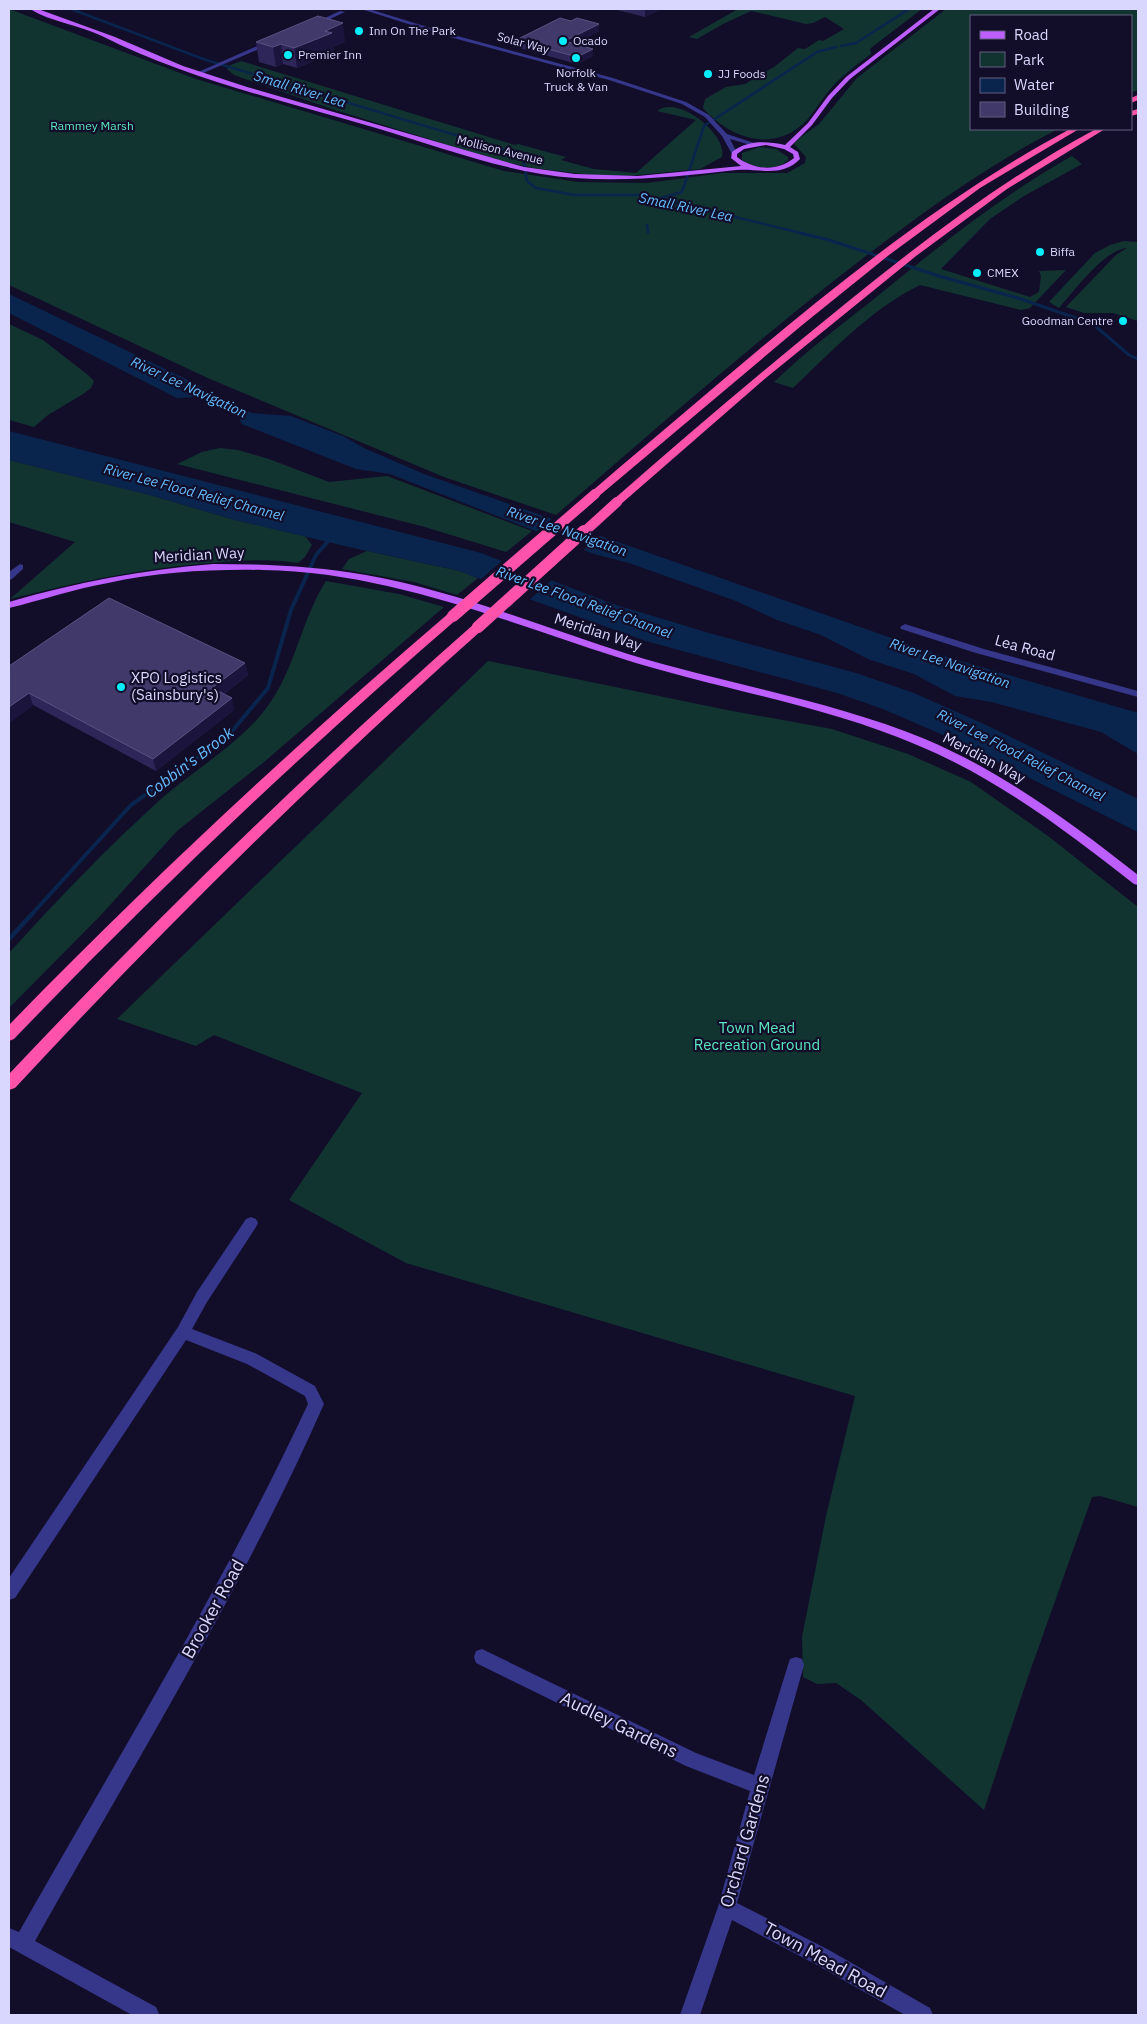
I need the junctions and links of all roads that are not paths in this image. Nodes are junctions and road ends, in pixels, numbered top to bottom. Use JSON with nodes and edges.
{"nodes":[{"id":1,"x":33,"y":9,"type":"edge"},
{"id":2,"x":335,"y":9,"type":"edge"},
{"id":3,"x":937,"y":9,"type":"edge"},
{"id":4,"x":362,"y":10,"type":"edge"},
{"id":5,"x":303,"y":29,"type":"edge"},
{"id":6,"x":105,"y":36,"type":"junction"},
{"id":7,"x":278,"y":39,"type":"edge"},
{"id":8,"x":209,"y":69,"type":"junction"},
{"id":9,"x":199,"y":73,"type":"junction"},
{"id":10,"x":343,"y":116,"type":"junction"},
{"id":11,"x":806,"y":127,"type":"junction"},
{"id":12,"x":1073,"y":130,"type":"edge"},
{"id":13,"x":1100,"y":130,"type":"edge"},
{"id":14,"x":726,"y":135,"type":"junction"},
{"id":15,"x":766,"y":143,"type":"junction"},
{"id":16,"x":754,"y":144,"type":"junction"},
{"id":17,"x":786,"y":147,"type":"junction"},
{"id":18,"x":734,"y":154,"type":"junction"},
{"id":19,"x":750,"y":167,"type":"junction"},
{"id":20,"x":716,"y":169,"type":"junction"},
{"id":21,"x":20,"y":567,"type":"dead end"},
{"id":22,"x":9,"y":577,"type":"edge"},
{"id":23,"x":9,"y":605,"type":"edge"},
{"id":24,"x":906,"y":627,"type":"dead end"},
{"id":25,"x":1138,"y":694,"type":"edge"},
{"id":26,"x":1138,"y":881,"type":"edge"},
{"id":27,"x":9,"y":1035,"type":"edge"},
{"id":28,"x":9,"y":1084,"type":"edge"},
{"id":29,"x":251,"y":1223,"type":"dead end"},
{"id":30,"x":183,"y":1332,"type":"junction"},
{"id":31,"x":9,"y":1592,"type":"edge"},
{"id":32,"x":482,"y":1657,"type":"dead end"},
{"id":33,"x":796,"y":1665,"type":"dead end"},
{"id":34,"x":760,"y":1786,"type":"junction"},
{"id":35,"x":727,"y":1907,"type":"junction"},
{"id":36,"x":16,"y":1941,"type":"edge"},
{"id":37,"x":149,"y":2014,"type":"dead end"},
{"id":38,"x":690,"y":2015,"type":"edge"},
{"id":39,"x":923,"y":2015,"type":"edge"}],
"edges":[{"from":1,"to":6,"type":"main road","name":"Mollison Avenue"},
{"from":2,"to":5,"type":"street"},
{"from":3,"to":11,"type":"main road","name":"Mollison Avenue"},
{"from":4,"to":14,"type":"street","name":"Solar Way"},
{"from":6,"to":8,"type":"main road","name":"Mollison Avenue"},
{"from":6,"to":9,"type":"main road","name":"Mollison Avenue"},
{"from":7,"to":8,"type":"street"},
{"from":8,"to":9,"type":"street"},
{"from":8,"to":10,"type":"main road","name":"Mollison Avenue"},
{"from":9,"to":10,"type":"main road","name":"Mollison Avenue"},
{"from":10,"to":20,"type":"main road","name":"Mollison Avenue"},
{"from":11,"to":15,"type":"main road","name":"Mollison Avenue"},
{"from":11,"to":17,"type":"main road","name":"Mollison Avenue"},
{"from":12,"to":27,"type":"highway","bridge":true},
{"from":13,"to":28,"type":"highway","bridge":true},
{"from":14,"to":16,"type":"street","name":"Solar Way"},
{"from":14,"to":18,"type":"street","name":"Solar Way"},
{"from":15,"to":16,"type":"main road","name":"Mollison Avenue"},
{"from":15,"to":17,"type":"main road","name":"Mollison Avenue"},
{"from":16,"to":18,"type":"main road","name":"Mollison Avenue"},
{"from":17,"to":19,"type":"main road","name":"Mollison Avenue"},
{"from":18,"to":19,"type":"main road","name":"Mollison Avenue"},
{"from":18,"to":20,"type":"main road","name":"Mollison Avenue"},
{"from":19,"to":20,"type":"main road","name":"Mollison Avenue"},
{"from":21,"to":22,"type":"street"},
{"from":23,"to":26,"type":"main road","name":"Meridian Way"},
{"from":24,"to":25,"type":"street","name":"Lea Road"},
{"from":29,"to":30,"type":"street"},
{"from":30,"to":31,"type":"street"},
{"from":30,"to":36,"type":"street","name":"Brooker Road"},
{"from":32,"to":34,"type":"street","name":"Audley Gardens"},
{"from":33,"to":34,"type":"street","name":"Orchard Gardens"},
{"from":34,"to":35,"type":"street","name":"Orchard Gardens"},
{"from":35,"to":38,"type":"street","name":"Orchard Gardens"},
{"from":35,"to":39,"type":"street","name":"Town Mead Road"},
{"from":36,"to":37,"type":"street","name":"Brooker Road"}]}
